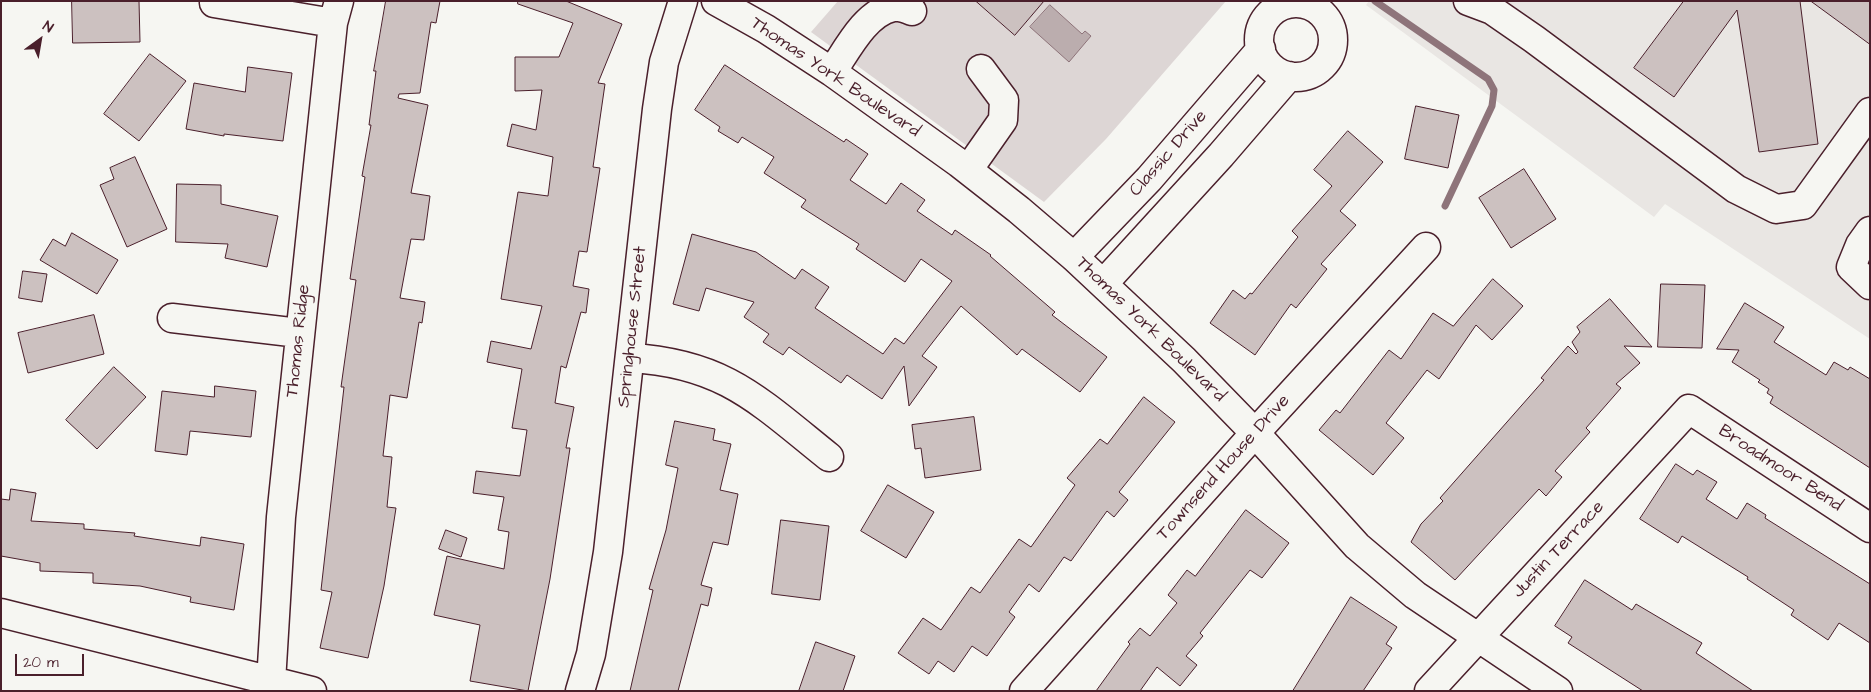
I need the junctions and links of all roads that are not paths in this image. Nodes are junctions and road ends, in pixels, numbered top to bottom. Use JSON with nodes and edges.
{"nodes":[{"id":1,"x":683,"y":1,"type":"edge"},
{"id":2,"x":716,"y":1,"type":"edge"},
{"id":3,"x":1468,"y":1,"type":"edge"},
{"id":4,"x":214,"y":3,"type":"dead end"},
{"id":5,"x":1328,"y":8,"type":"edge"},
{"id":6,"x":912,"y":11,"type":"dead end"},
{"id":7,"x":336,"y":12,"type":"edge"},
{"id":8,"x":1261,"y":49,"type":"junction"},
{"id":9,"x":981,"y":69,"type":"dead end"},
{"id":10,"x":832,"y":72,"type":"junction"},
{"id":11,"x":1289,"y":76,"type":"junction"},
{"id":12,"x":1870,"y":112,"type":"edge"},
{"id":13,"x":1191,"y":129,"type":"junction"},
{"id":14,"x":1221,"y":155,"type":"junction"},
{"id":15,"x":968,"y":170,"type":"junction"},
{"id":16,"x":1870,"y":231,"type":"edge"},
{"id":17,"x":1426,"y":247,"type":"dead end"},
{"id":18,"x":1074,"y":257,"type":"junction"},
{"id":19,"x":1103,"y":284,"type":"junction"},
{"id":20,"x":1870,"y":285,"type":"edge"},
{"id":21,"x":172,"y":318,"type":"dead end"},
{"id":22,"x":299,"y":333,"type":"junction"},
{"id":23,"x":630,"y":358,"type":"junction"},
{"id":24,"x":1689,"y":409,"type":"joint"},
{"id":25,"x":1255,"y":433,"type":"junction"},
{"id":26,"x":829,"y":456,"type":"dead end"},
{"id":27,"x":1870,"y":528,"type":"edge"},
{"id":28,"x":1,"y":614,"type":"edge"},
{"id":29,"x":1478,"y":638,"type":"junction"},
{"id":30,"x":271,"y":682,"type":"junction"},
{"id":31,"x":312,"y":691,"type":"edge"},
{"id":32,"x":580,"y":691,"type":"edge"},
{"id":33,"x":1024,"y":691,"type":"edge"},
{"id":34,"x":1429,"y":691,"type":"edge"},
{"id":35,"x":1558,"y":691,"type":"edge"}],
"edges":[{"from":1,"to":23,"type":"street","name":"Springhouse Street"},
{"from":2,"to":10,"type":"street","name":"Thomas York Boulevard"},
{"from":3,"to":12,"type":"street"},
{"from":4,"to":7,"type":"street"},
{"from":5,"to":8,"type":"street"},
{"from":5,"to":11,"type":"street"},
{"from":6,"to":10,"type":"street"},
{"from":7,"to":22,"type":"street","name":"Thomas Ridge"},
{"from":8,"to":11,"type":"street"},
{"from":8,"to":13,"type":"street","name":"Classic Drive"},
{"from":9,"to":15,"type":"street"},
{"from":10,"to":15,"type":"street","name":"Thomas York Boulevard"},
{"from":11,"to":14,"type":"street","name":"Classic Drive"},
{"from":13,"to":14,"type":"street"},
{"from":13,"to":18,"type":"street","name":"Classic Drive"},
{"from":14,"to":19,"type":"street","name":"Classic Drive"},
{"from":15,"to":18,"type":"street","name":"Thomas York Boulevard"},
{"from":16,"to":20,"type":"street"},
{"from":17,"to":25,"type":"street","name":"Townsend House Drive"},
{"from":18,"to":19,"type":"street","name":"Thomas York Boulevard"},
{"from":19,"to":25,"type":"street","name":"Thomas York Boulevard"},
{"from":21,"to":22,"type":"street"},
{"from":22,"to":30,"type":"street","name":"Thomas Ridge"},
{"from":23,"to":26,"type":"street"},
{"from":23,"to":32,"type":"street","name":"Springhouse Street"},
{"from":24,"to":27,"type":"street","name":"Broadmoor Bend"},
{"from":24,"to":29,"type":"street","name":"Justin Terrace"},
{"from":25,"to":29,"type":"street","name":"Thomas York Boulevard"},
{"from":25,"to":33,"type":"street","name":"Townsend House Drive"},
{"from":28,"to":30,"type":"street"},
{"from":29,"to":34,"type":"street","name":"Justin Terrace"},
{"from":29,"to":35,"type":"street","name":"Thomas York Boulevard"},
{"from":30,"to":31,"type":"street"}]}
